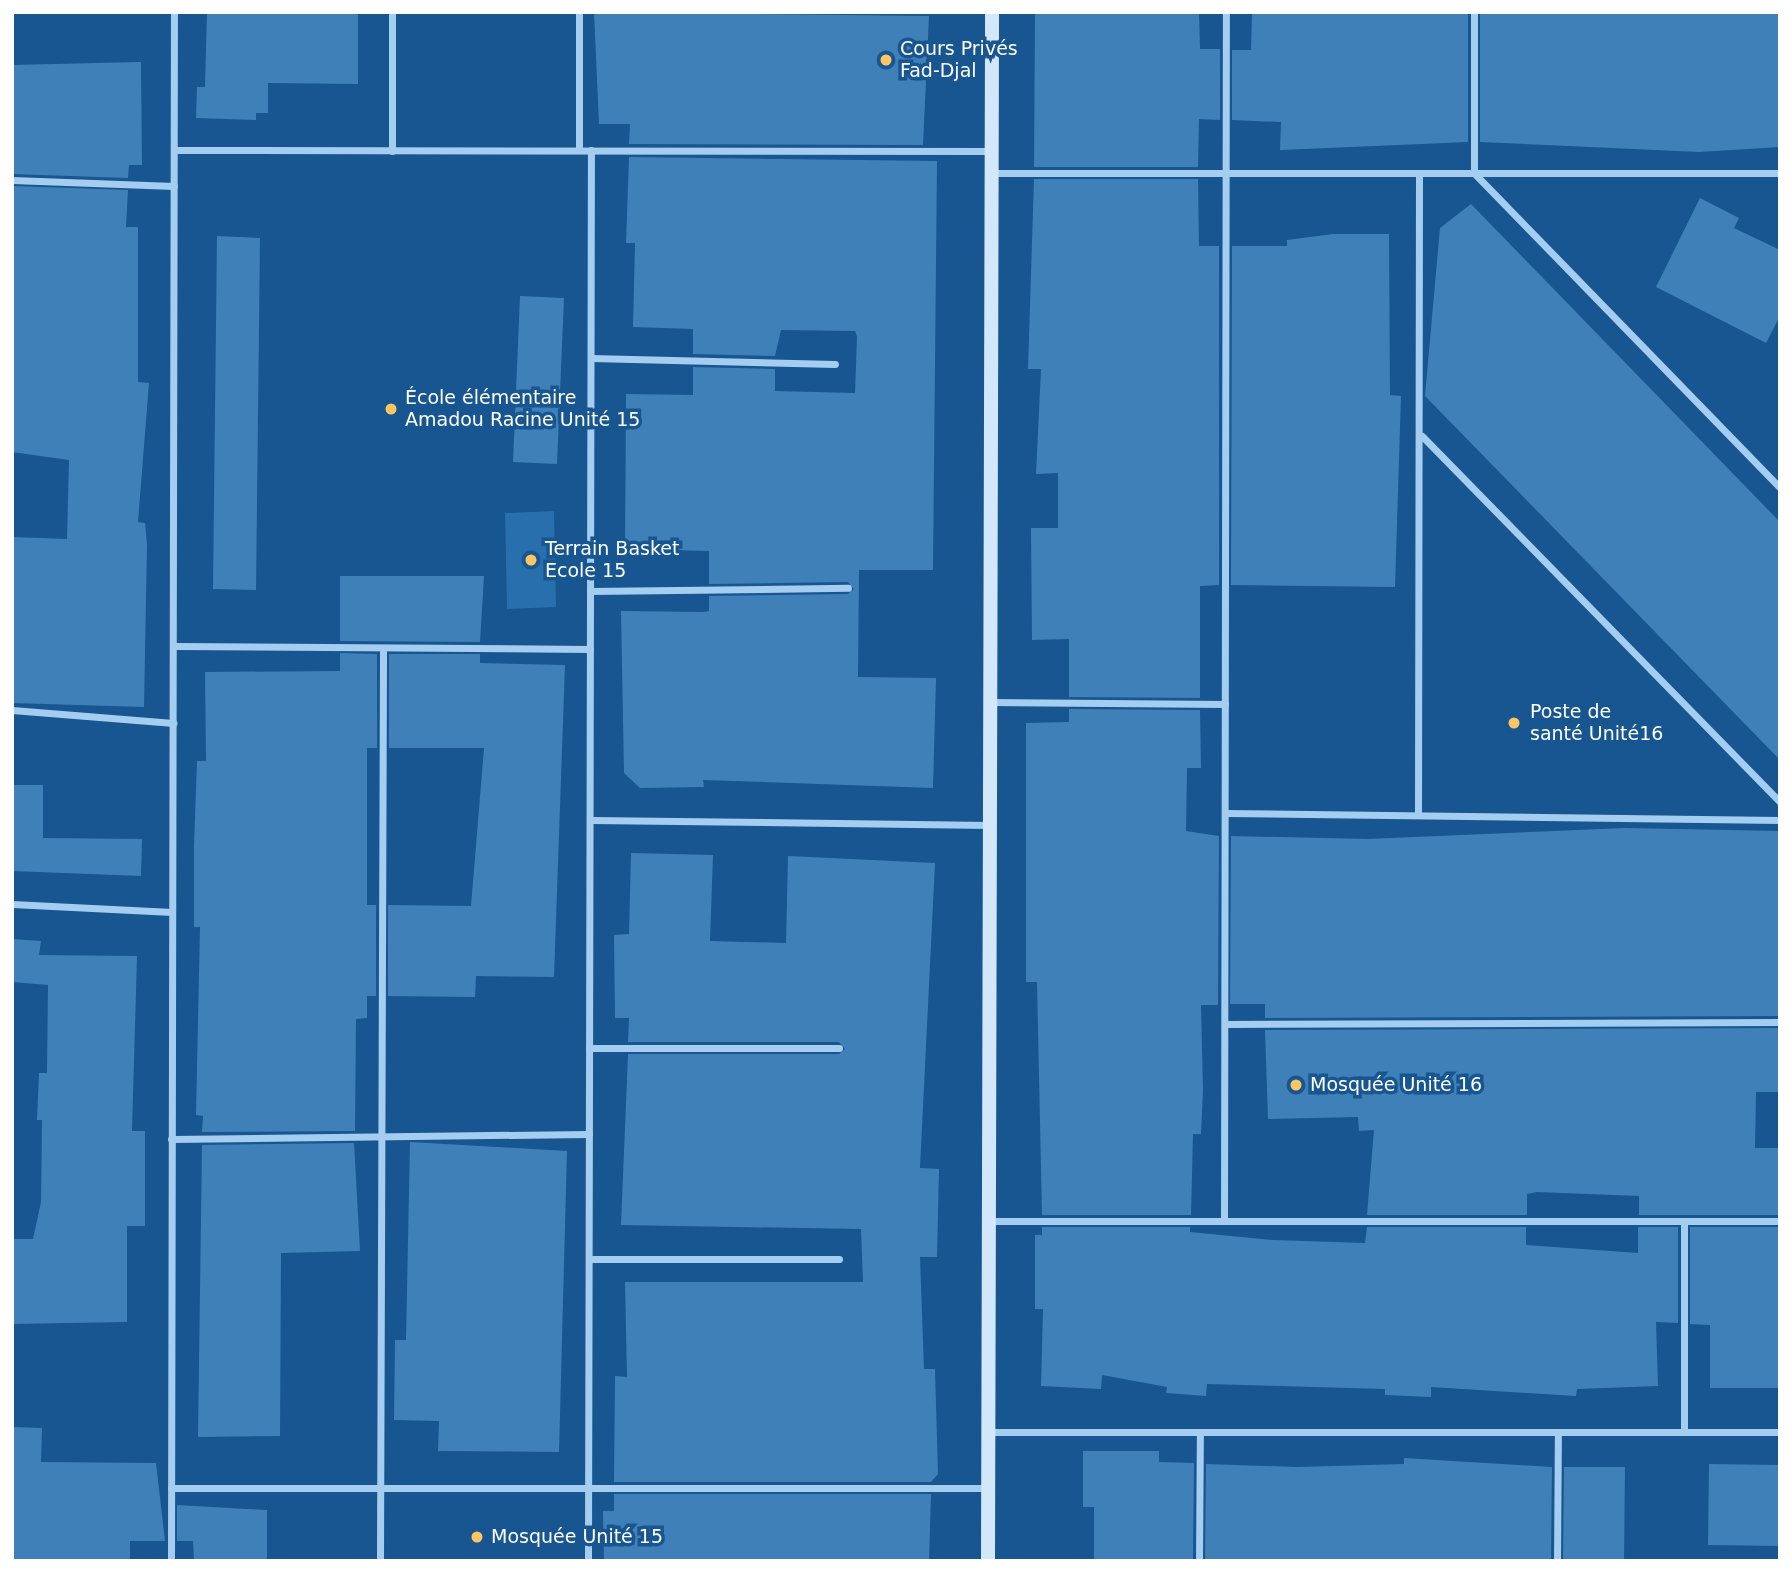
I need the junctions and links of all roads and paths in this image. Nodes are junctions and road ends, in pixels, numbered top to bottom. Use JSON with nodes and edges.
{"nodes":[{"id":1,"x":174,"y":12,"type":"edge"},
{"id":2,"x":392,"y":12,"type":"edge"},
{"id":3,"x":579,"y":12,"type":"edge"},
{"id":4,"x":992,"y":12,"type":"edge"},
{"id":5,"x":1226,"y":12,"type":"edge"},
{"id":6,"x":1474,"y":12,"type":"edge"},
{"id":7,"x":174,"y":150,"type":"junction"},
{"id":8,"x":579,"y":150,"type":"junction"},
{"id":9,"x":591,"y":150,"type":"junction"},
{"id":10,"x":991,"y":150,"type":"junction"},
{"id":11,"x":392,"y":151,"type":"junction"},
{"id":12,"x":991,"y":173,"type":"junction"},
{"id":13,"x":1226,"y":173,"type":"junction"},
{"id":14,"x":1419,"y":173,"type":"junction"},
{"id":15,"x":1474,"y":173,"type":"junction"},
{"id":16,"x":1780,"y":173,"type":"edge"},
{"id":17,"x":12,"y":180,"type":"edge"},
{"id":18,"x":174,"y":186,"type":"junction"},
{"id":19,"x":591,"y":358,"type":"junction"},
{"id":20,"x":835,"y":364,"type":"dead end"},
{"id":21,"x":1422,"y":436,"type":"junction"},
{"id":22,"x":1780,"y":488,"type":"edge"},
{"id":23,"x":848,"y":588,"type":"dead end"},
{"id":24,"x":590,"y":591,"type":"junction"},
{"id":25,"x":173,"y":646,"type":"junction"},
{"id":26,"x":383,"y":649,"type":"junction"},
{"id":27,"x":590,"y":649,"type":"junction"},
{"id":28,"x":990,"y":702,"type":"junction"},
{"id":29,"x":1225,"y":704,"type":"junction"},
{"id":30,"x":12,"y":710,"type":"edge"},
{"id":31,"x":173,"y":723,"type":"junction"},
{"id":32,"x":1780,"y":802,"type":"edge"},
{"id":33,"x":1225,"y":813,"type":"junction"},
{"id":34,"x":1418,"y":814,"type":"junction"},
{"id":35,"x":590,"y":820,"type":"junction"},
{"id":36,"x":1780,"y":820,"type":"edge"},
{"id":37,"x":990,"y":825,"type":"junction"},
{"id":38,"x":12,"y":904,"type":"edge"},
{"id":39,"x":172,"y":912,"type":"junction"},
{"id":40,"x":1780,"y":1022,"type":"edge"},
{"id":41,"x":1225,"y":1024,"type":"junction"},
{"id":42,"x":589,"y":1048,"type":"junction"},
{"id":43,"x":839,"y":1048,"type":"dead end"},
{"id":44,"x":589,"y":1134,"type":"junction"},
{"id":45,"x":381,"y":1136,"type":"junction"},
{"id":46,"x":171,"y":1139,"type":"junction"},
{"id":47,"x":989,"y":1221,"type":"junction"},
{"id":48,"x":1224,"y":1221,"type":"junction"},
{"id":49,"x":1684,"y":1221,"type":"junction"},
{"id":50,"x":1780,"y":1221,"type":"edge"},
{"id":51,"x":589,"y":1259,"type":"junction"},
{"id":52,"x":839,"y":1259,"type":"dead end"},
{"id":53,"x":989,"y":1432,"type":"junction"},
{"id":54,"x":1558,"y":1432,"type":"junction"},
{"id":55,"x":1684,"y":1432,"type":"junction"},
{"id":56,"x":1780,"y":1432,"type":"edge"},
{"id":57,"x":1200,"y":1433,"type":"junction"},
{"id":58,"x":588,"y":1487,"type":"junction"},
{"id":59,"x":171,"y":1488,"type":"junction"},
{"id":60,"x":381,"y":1488,"type":"junction"},
{"id":61,"x":988,"y":1488,"type":"junction"},
{"id":62,"x":171,"y":1561,"type":"edge"},
{"id":63,"x":380,"y":1561,"type":"edge"},
{"id":64,"x":587,"y":1561,"type":"edge"},
{"id":65,"x":988,"y":1561,"type":"edge"},
{"id":66,"x":1199,"y":1561,"type":"edge"},
{"id":67,"x":1557,"y":1561,"type":"edge"}],
"edges":[{"from":1,"to":7,"type":"street"},
{"from":2,"to":11,"type":"street"},
{"from":3,"to":8,"type":"street"},
{"from":4,"to":10,"type":"street"},
{"from":5,"to":13,"type":"street"},
{"from":6,"to":15,"type":"street"},
{"from":7,"to":11,"type":"street"},
{"from":7,"to":18,"type":"street"},
{"from":8,"to":9,"type":"street"},
{"from":8,"to":11,"type":"street"},
{"from":9,"to":10,"type":"street"},
{"from":9,"to":19,"type":"street"},
{"from":10,"to":12,"type":"street"},
{"from":12,"to":13,"type":"street"},
{"from":12,"to":28,"type":"street"},
{"from":13,"to":14,"type":"street"},
{"from":13,"to":29,"type":"street"},
{"from":14,"to":15,"type":"street"},
{"from":14,"to":21,"type":"street"},
{"from":15,"to":16,"type":"street"},
{"from":15,"to":22,"type":"street"},
{"from":17,"to":18,"type":"street"},
{"from":18,"to":25,"type":"street"},
{"from":19,"to":20,"type":"street"},
{"from":19,"to":24,"type":"street"},
{"from":21,"to":32,"type":"street"},
{"from":21,"to":34,"type":"street"},
{"from":23,"to":24,"type":"street"},
{"from":24,"to":27,"type":"street"},
{"from":25,"to":26,"type":"street"},
{"from":25,"to":31,"type":"street"},
{"from":26,"to":27,"type":"street"},
{"from":26,"to":45,"type":"street"},
{"from":27,"to":35,"type":"street"},
{"from":28,"to":29,"type":"street"},
{"from":28,"to":37,"type":"street"},
{"from":29,"to":33,"type":"street"},
{"from":30,"to":31,"type":"street"},
{"from":31,"to":39,"type":"street"},
{"from":33,"to":34,"type":"street"},
{"from":33,"to":41,"type":"street"},
{"from":34,"to":36,"type":"street"},
{"from":35,"to":37,"type":"street"},
{"from":35,"to":42,"type":"street"},
{"from":37,"to":47,"type":"street"},
{"from":38,"to":39,"type":"street"},
{"from":39,"to":46,"type":"street"},
{"from":40,"to":41,"type":"street"},
{"from":41,"to":48,"type":"street"},
{"from":42,"to":43,"type":"street"},
{"from":42,"to":44,"type":"street"},
{"from":44,"to":45,"type":"street"},
{"from":44,"to":51,"type":"street"},
{"from":45,"to":46,"type":"street"},
{"from":45,"to":60,"type":"street"},
{"from":46,"to":59,"type":"street"},
{"from":47,"to":48,"type":"street"},
{"from":47,"to":53,"type":"street"},
{"from":48,"to":49,"type":"street"},
{"from":49,"to":50,"type":"street"},
{"from":49,"to":55,"type":"street"},
{"from":51,"to":52,"type":"street"},
{"from":51,"to":58,"type":"street"},
{"from":53,"to":57,"type":"street"},
{"from":53,"to":61,"type":"street"},
{"from":54,"to":55,"type":"street"},
{"from":54,"to":57,"type":"street"},
{"from":54,"to":67,"type":"street"},
{"from":55,"to":56,"type":"street"},
{"from":57,"to":66,"type":"street"},
{"from":58,"to":60,"type":"street"},
{"from":58,"to":61,"type":"street"},
{"from":58,"to":64,"type":"street"},
{"from":59,"to":60,"type":"street"},
{"from":59,"to":62,"type":"street"},
{"from":60,"to":63,"type":"street"},
{"from":61,"to":65,"type":"street"}]}
